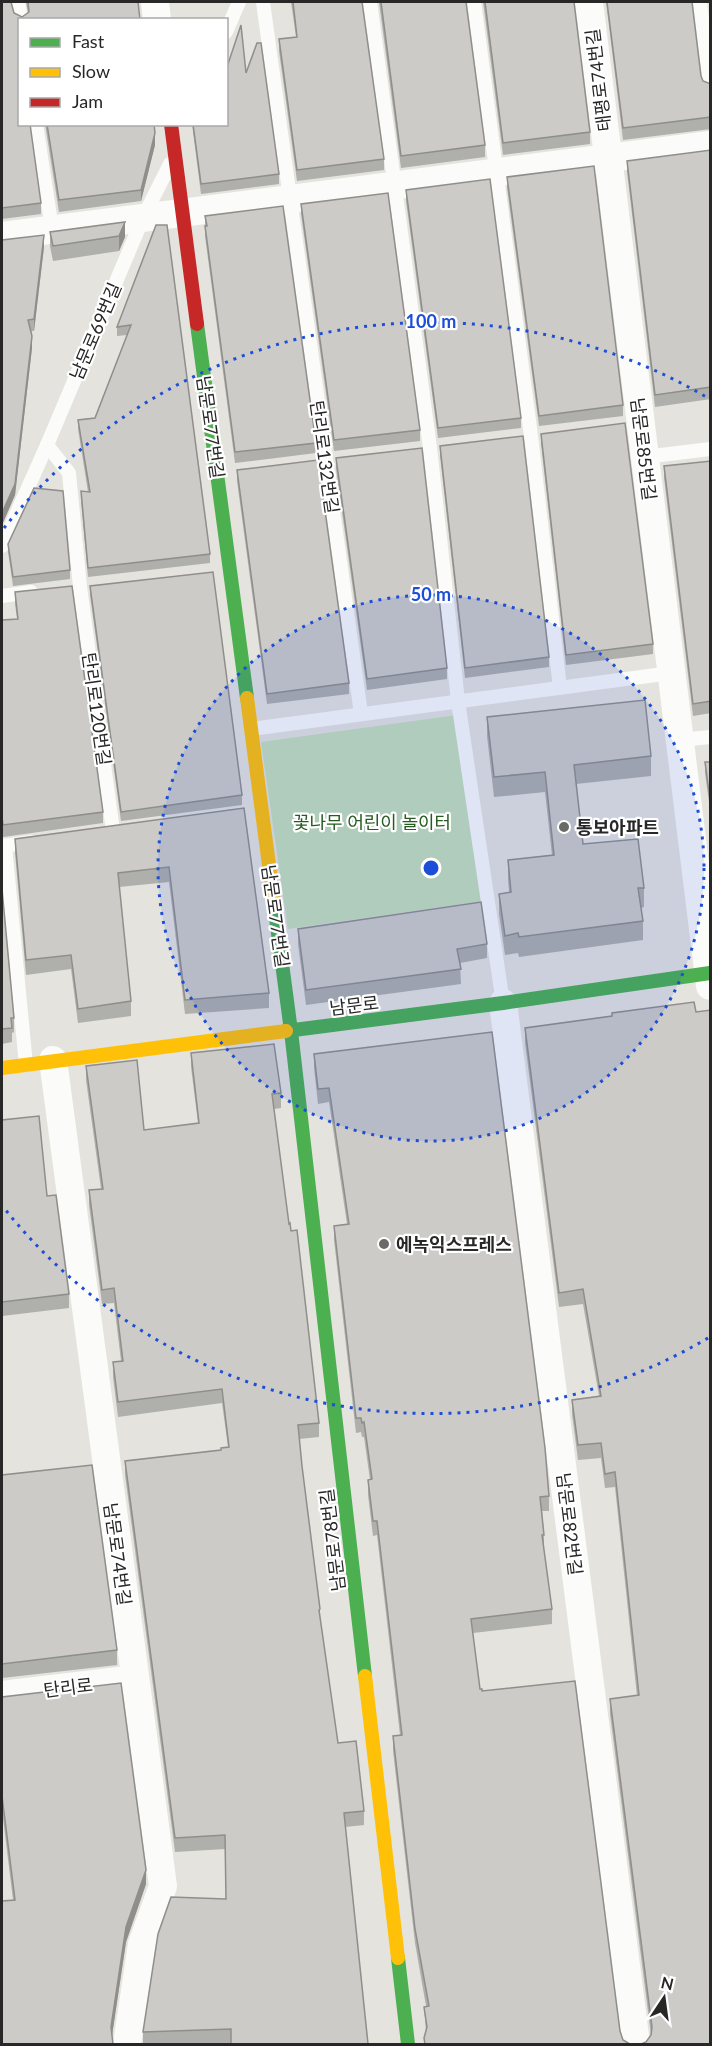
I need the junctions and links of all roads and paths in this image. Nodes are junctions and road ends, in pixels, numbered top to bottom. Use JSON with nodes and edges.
{"nodes":[{"id":1,"x":18,"y":2,"type":"edge"},
{"id":2,"x":155,"y":2,"type":"edge"},
{"id":3,"x":239,"y":2,"type":"edge"},
{"id":4,"x":263,"y":2,"type":"edge"},
{"id":5,"x":370,"y":2,"type":"edge"},
{"id":6,"x":474,"y":2,"type":"edge"},
{"id":7,"x":589,"y":2,"type":"edge"},
{"id":8,"x":700,"y":2,"type":"edge"},
{"id":9,"x":21,"y":18,"type":"edge"},
{"id":10,"x":157,"y":18,"type":"edge"},
{"id":11,"x":228,"y":27,"type":"edge"},
{"id":12,"x":711,"y":87,"type":"edge"},
{"id":13,"x":36,"y":126,"type":"edge"},
{"id":14,"x":171,"y":126,"type":"edge"},
{"id":15,"x":184,"y":134,"type":"dead end"},
{"id":16,"x":711,"y":145,"type":"edge"},
{"id":17,"x":175,"y":154,"type":"junction"},
{"id":18,"x":608,"y":158,"type":"junction"},
{"id":19,"x":496,"y":172,"type":"junction"},
{"id":20,"x":394,"y":186,"type":"junction"},
{"id":21,"x":290,"y":199,"type":"junction"},
{"id":22,"x":183,"y":213,"type":"junction"},
{"id":23,"x":143,"y":218,"type":"junction"},
{"id":24,"x":52,"y":229,"type":"junction"},
{"id":25,"x":2,"y":236,"type":"edge"},
{"id":26,"x":47,"y":445,"type":"junction"},
{"id":27,"x":711,"y":448,"type":"edge"},
{"id":28,"x":644,"y":457,"type":"junction"},
{"id":29,"x":2,"y":546,"type":"edge"},
{"id":30,"x":46,"y":591,"type":"edge"},
{"id":31,"x":2,"y":596,"type":"edge"},
{"id":32,"x":671,"y":673,"type":"junction"},
{"id":33,"x":560,"y":687,"type":"junction"},
{"id":34,"x":458,"y":701,"type":"junction"},
{"id":35,"x":361,"y":714,"type":"junction"},
{"id":36,"x":252,"y":729,"type":"junction"},
{"id":37,"x":711,"y":737,"type":"edge"},
{"id":38,"x":680,"y":740,"type":"junction"},
{"id":39,"x":113,"y":831,"type":"edge"},
{"id":40,"x":48,"y":840,"type":"edge"},
{"id":41,"x":3,"y":846,"type":"edge"},
{"id":42,"x":710,"y":978,"type":"edge"},
{"id":43,"x":503,"y":1003,"type":"junction"},
{"id":44,"x":291,"y":1031,"type":"junction"},
{"id":45,"x":39,"y":1062,"type":"junction"},
{"id":46,"x":2,"y":1068,"type":"edge"},
{"id":47,"x":135,"y":1679,"type":"junction"},
{"id":48,"x":2,"y":1695,"type":"edge"},
{"id":49,"x":128,"y":2044,"type":"edge"},
{"id":50,"x":408,"y":2044,"type":"edge"},
{"id":51,"x":636,"y":2044,"type":"edge"}],
"edges":[{"from":1,"to":9,"type":"lane"},
{"from":2,"to":10,"type":"street"},
{"from":3,"to":11,"type":"lane"},
{"from":4,"to":21,"type":"lane","name":"탄리로132번길"},
{"from":5,"to":20,"type":"lane"},
{"from":6,"to":19,"type":"lane"},
{"from":7,"to":18,"type":"street","name":"태평로74번길"},
{"from":8,"to":12,"type":"lane"},
{"from":13,"to":24,"type":"lane"},
{"from":14,"to":17,"type":"street","name":"남문로77번길"},
{"from":15,"to":17,"type":"lane","name":"남문로69번길"},
{"from":16,"to":18,"type":"street"},
{"from":17,"to":22,"type":"street","name":"남문로77번길"},
{"from":17,"to":23,"type":"lane","name":"남문로69번길"},
{"from":18,"to":19,"type":"street"},
{"from":18,"to":28,"type":"street","name":"남문로85번길"},
{"from":19,"to":20,"type":"street"},
{"from":19,"to":33,"type":"lane"},
{"from":20,"to":21,"type":"street"},
{"from":20,"to":34,"type":"lane"},
{"from":21,"to":22,"type":"street"},
{"from":21,"to":35,"type":"lane","name":"탄리로132번길"},
{"from":22,"to":23,"type":"street"},
{"from":22,"to":36,"type":"street","name":"남문로77번길"},
{"from":23,"to":24,"type":"street"},
{"from":23,"to":26,"type":"lane","name":"남문로69번길"},
{"from":24,"to":25,"type":"street"},
{"from":26,"to":29,"type":"lane","name":"남문로69번길"},
{"from":26,"to":39,"type":"lane","name":"탄리로120번길"},
{"from":27,"to":28,"type":"lane"},
{"from":28,"to":32,"type":"street","name":"남문로85번길"},
{"from":30,"to":31,"type":"lane"},
{"from":32,"to":33,"type":"lane"},
{"from":32,"to":38,"type":"street","name":"남문로85번길"},
{"from":33,"to":34,"type":"lane"},
{"from":34,"to":35,"type":"lane"},
{"from":34,"to":43,"type":"lane"},
{"from":35,"to":36,"type":"lane"},
{"from":36,"to":44,"type":"street","name":"남문로77번길"},
{"from":37,"to":38,"type":"lane"},
{"from":38,"to":42,"type":"street","name":"남문로85번길"},
{"from":40,"to":41,"type":"lane"},
{"from":41,"to":45,"type":"lane"},
{"from":42,"to":43,"type":"street","name":"남문로"},
{"from":43,"to":44,"type":"street","name":"남문로"},
{"from":43,"to":51,"type":"street","name":"남문로82번길"},
{"from":44,"to":45,"type":"street","name":"남문로"},
{"from":44,"to":50,"type":"street","name":"남문로78번길"},
{"from":45,"to":46,"type":"street","name":"남문로"},
{"from":45,"to":47,"type":"street","name":"남문로74번길"},
{"from":47,"to":48,"type":"street","name":"탄리로"},
{"from":47,"to":49,"type":"street","name":"남문로74번길"}]}
